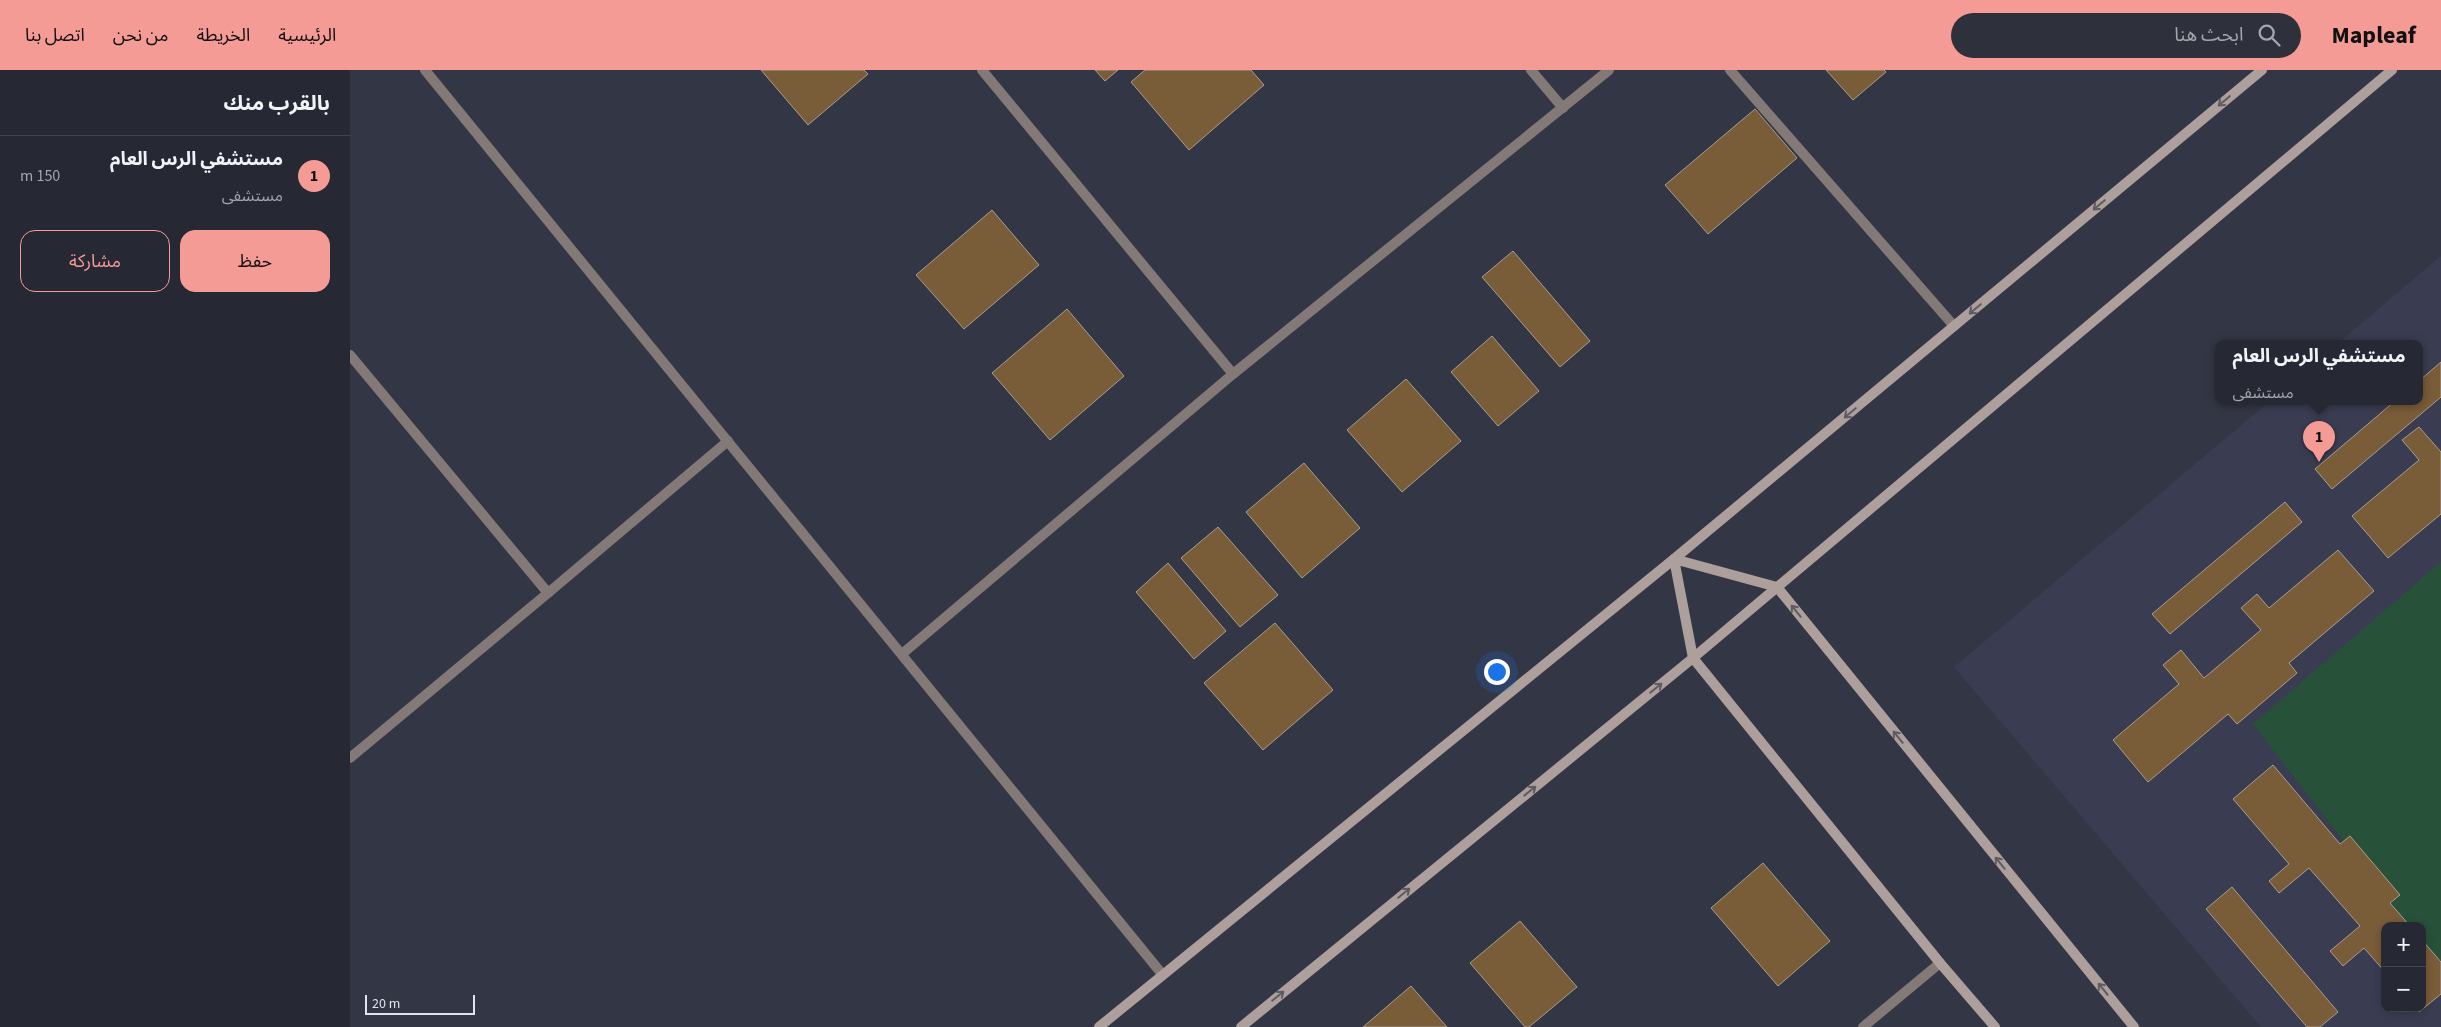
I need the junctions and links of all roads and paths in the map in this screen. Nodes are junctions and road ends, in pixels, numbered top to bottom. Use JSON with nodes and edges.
{"nodes":[{"id":1,"x":425,"y":70,"type":"edge"},
{"id":2,"x":982,"y":70,"type":"edge"},
{"id":3,"x":1531,"y":70,"type":"edge"},
{"id":4,"x":1609,"y":70,"type":"edge"},
{"id":5,"x":1730,"y":70,"type":"edge"},
{"id":6,"x":2262,"y":70,"type":"edge"},
{"id":7,"x":2392,"y":70,"type":"edge"},
{"id":8,"x":1563,"y":108,"type":"junction"},
{"id":9,"x":1954,"y":326,"type":"junction"},
{"id":10,"x":350,"y":356,"type":"edge"},
{"id":11,"x":1233,"y":374,"type":"junction"},
{"id":12,"x":728,"y":441,"type":"junction"},
{"id":13,"x":1674,"y":559,"type":"junction"},
{"id":14,"x":1777,"y":587,"type":"junction"},
{"id":15,"x":548,"y":593,"type":"junction"},
{"id":16,"x":902,"y":654,"type":"junction"},
{"id":17,"x":1693,"y":658,"type":"junction"},
{"id":18,"x":350,"y":758,"type":"edge"},
{"id":19,"x":1940,"y":963,"type":"junction"},
{"id":20,"x":1162,"y":974,"type":"junction"},
{"id":21,"x":1099,"y":1027,"type":"edge"},
{"id":22,"x":1241,"y":1027,"type":"edge"},
{"id":23,"x":1863,"y":1027,"type":"edge"},
{"id":24,"x":1995,"y":1027,"type":"edge"},
{"id":25,"x":2134,"y":1027,"type":"edge"}],
"edges":[{"from":1,"to":12,"type":"street"},
{"from":2,"to":11,"type":"street"},
{"from":3,"to":8,"type":"street"},
{"from":4,"to":8,"type":"street"},
{"from":5,"to":9,"type":"street"},
{"from":6,"to":9,"type":"street","one_way":true},
{"from":7,"to":14,"type":"street"},
{"from":8,"to":11,"type":"street"},
{"from":9,"to":13,"type":"street","one_way":true},
{"from":10,"to":15,"type":"street"},
{"from":11,"to":16,"type":"street"},
{"from":12,"to":15,"type":"street"},
{"from":12,"to":16,"type":"street"},
{"from":13,"to":14,"type":"street"},
{"from":13,"to":17,"type":"street"},
{"from":13,"to":20,"type":"street"},
{"from":14,"to":17,"type":"street"},
{"from":25,"to":14,"type":"street","one_way":true},
{"from":15,"to":18,"type":"street"},
{"from":16,"to":20,"type":"street"},
{"from":17,"to":19,"type":"street"},
{"from":22,"to":17,"type":"street","one_way":true},
{"from":19,"to":23,"type":"street"},
{"from":19,"to":24,"type":"street"},
{"from":20,"to":21,"type":"street"}]}
